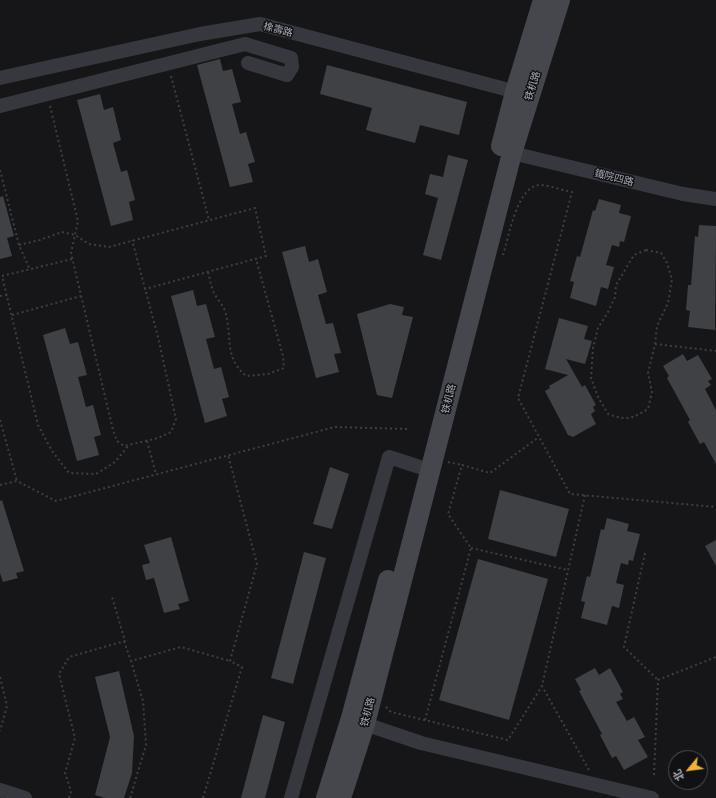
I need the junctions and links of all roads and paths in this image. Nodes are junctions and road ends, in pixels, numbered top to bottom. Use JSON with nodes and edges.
{"nodes":[{"id":1,"x":543,"y":0,"type":"edge"},
{"id":2,"x":560,"y":0,"type":"edge"},
{"id":3,"x":248,"y":62,"type":"dead end"},
{"id":4,"x":168,"y":64,"type":"junction"},
{"id":5,"x":0,"y":78,"type":"edge"},
{"id":6,"x":47,"y":94,"type":"junction"},
{"id":7,"x":522,"y":94,"type":"junction"},
{"id":8,"x":0,"y":106,"type":"edge"},
{"id":9,"x":512,"y":153,"type":"junction"},
{"id":10,"x":0,"y":170,"type":"edge"},
{"id":11,"x":572,"y":192,"type":"dead end"},
{"id":12,"x":716,"y":199,"type":"edge"},
{"id":13,"x":209,"y":220,"type":"junction"},
{"id":14,"x":75,"y":235,"type":"junction"},
{"id":15,"x":132,"y":240,"type":"junction"},
{"id":16,"x":19,"y":245,"type":"junction"},
{"id":17,"x":72,"y":259,"type":"junction"},
{"id":18,"x":256,"y":259,"type":"junction"},
{"id":19,"x":30,"y":270,"type":"junction"},
{"id":20,"x":208,"y":272,"type":"junction"},
{"id":21,"x":145,"y":289,"type":"junction"},
{"id":22,"x":7,"y":295,"type":"junction"},
{"id":23,"x":0,"y":296,"type":"edge"},
{"id":24,"x":81,"y":296,"type":"junction"},
{"id":25,"x":12,"y":315,"type":"junction"},
{"id":26,"x":655,"y":344,"type":"junction"},
{"id":27,"x":716,"y":351,"type":"edge"},
{"id":28,"x":0,"y":420,"type":"edge"},
{"id":29,"x":408,"y":429,"type":"dead end"},
{"id":30,"x":539,"y":437,"type":"junction"},
{"id":31,"x":147,"y":440,"type":"junction"},
{"id":32,"x":130,"y":444,"type":"junction"},
{"id":33,"x":228,"y":455,"type":"junction"},
{"id":34,"x":430,"y":465,"type":"junction"},
{"id":35,"x":462,"y":465,"type":"junction"},
{"id":36,"x":156,"y":474,"type":"junction"},
{"id":37,"x":17,"y":481,"type":"junction"},
{"id":38,"x":0,"y":485,"type":"edge"},
{"id":39,"x":585,"y":495,"type":"junction"},
{"id":40,"x":716,"y":507,"type":"edge"},
{"id":41,"x":471,"y":548,"type":"junction"},
{"id":42,"x":645,"y":552,"type":"dead end"},
{"id":43,"x":568,"y":570,"type":"junction"},
{"id":44,"x":112,"y":597,"type":"dead end"},
{"id":45,"x":124,"y":641,"type":"junction"},
{"id":46,"x":716,"y":657,"type":"edge"},
{"id":47,"x":230,"y":661,"type":"junction"},
{"id":48,"x":132,"y":665,"type":"junction"},
{"id":49,"x":0,"y":677,"type":"edge"},
{"id":50,"x":658,"y":680,"type":"junction"},
{"id":51,"x":542,"y":686,"type":"junction"},
{"id":52,"x":365,"y":724,"type":"junction"},
{"id":53,"x":0,"y":731,"type":"edge"},
{"id":54,"x":654,"y":775,"type":"dead end"},
{"id":55,"x":597,"y":785,"type":"junction"},
{"id":56,"x":0,"y":790,"type":"edge"},
{"id":57,"x":25,"y":798,"type":"edge"},
{"id":58,"x":69,"y":798,"type":"edge"},
{"id":59,"x":130,"y":798,"type":"edge"},
{"id":60,"x":203,"y":798,"type":"edge"},
{"id":61,"x":290,"y":798,"type":"edge"},
{"id":62,"x":326,"y":798,"type":"edge"},
{"id":63,"x":341,"y":798,"type":"edge"},
{"id":64,"x":652,"y":798,"type":"edge"}],
"edges":[{"from":1,"to":7,"type":"main road","name":"铁机路"},
{"from":2,"to":7,"type":"main road","name":"铁机路"},
{"from":3,"to":4,"type":"street"},
{"from":4,"to":6,"type":"street"},
{"from":4,"to":13,"type":"path"},
{"from":5,"to":7,"type":"street","name":"橡壽路"},
{"from":6,"to":8,"type":"street"},
{"from":6,"to":14,"type":"path"},
{"from":7,"to":9,"type":"main road","name":"铁机路"},
{"from":7,"to":34,"type":"main road","name":"铁机路"},
{"from":9,"to":12,"type":"street","name":"鐵院四路"},
{"from":9,"to":34,"type":"main road","name":"铁机路"},
{"from":10,"to":16,"type":"path"},
{"from":11,"to":30,"type":"path"},
{"from":13,"to":15,"type":"path"},
{"from":13,"to":18,"type":"path"},
{"from":14,"to":15,"type":"path"},
{"from":14,"to":16,"type":"path"},
{"from":14,"to":17,"type":"path"},
{"from":15,"to":21,"type":"path"},
{"from":16,"to":19,"type":"path"},
{"from":17,"to":19,"type":"path"},
{"from":17,"to":24,"type":"path"},
{"from":18,"to":20,"type":"path"},
{"from":18,"to":20,"type":"path"},
{"from":19,"to":22,"type":"path"},
{"from":20,"to":21,"type":"path"},
{"from":21,"to":31,"type":"path"},
{"from":22,"to":23,"type":"path"},
{"from":22,"to":25,"type":"path"},
{"from":24,"to":25,"type":"path"},
{"from":24,"to":32,"type":"path"},
{"from":25,"to":32,"type":"path"},
{"from":26,"to":26,"type":"path"},
{"from":26,"to":27,"type":"path"},
{"from":28,"to":37,"type":"path"},
{"from":29,"to":33,"type":"path"},
{"from":30,"to":35,"type":"path"},
{"from":30,"to":39,"type":"path"},
{"from":31,"to":32,"type":"path"},
{"from":31,"to":36,"type":"path"},
{"from":33,"to":36,"type":"path"},
{"from":33,"to":47,"type":"path"},
{"from":34,"to":35,"type":"path"},
{"from":34,"to":52,"type":"main road","name":"铁机路"},
{"from":34,"to":61,"type":"street"},
{"from":34,"to":62,"type":"main road","name":"铁机路"},
{"from":35,"to":41,"type":"path"},
{"from":36,"to":37,"type":"path"},
{"from":37,"to":38,"type":"path"},
{"from":39,"to":40,"type":"path"},
{"from":39,"to":43,"type":"path"},
{"from":41,"to":43,"type":"path"},
{"from":41,"to":51,"type":"path"},
{"from":42,"to":50,"type":"path"},
{"from":43,"to":51,"type":"path"},
{"from":44,"to":45,"type":"path"},
{"from":45,"to":48,"type":"path"},
{"from":45,"to":58,"type":"path"},
{"from":46,"to":50,"type":"path"},
{"from":47,"to":48,"type":"path"},
{"from":47,"to":60,"type":"path"},
{"from":48,"to":59,"type":"path"},
{"from":49,"to":53,"type":"path"},
{"from":50,"to":54,"type":"path"},
{"from":51,"to":55,"type":"path"},
{"from":52,"to":55,"type":"street"},
{"from":52,"to":63,"type":"main road","name":"铁机路"},
{"from":55,"to":64,"type":"street"},
{"from":56,"to":57,"type":"street"}]}
